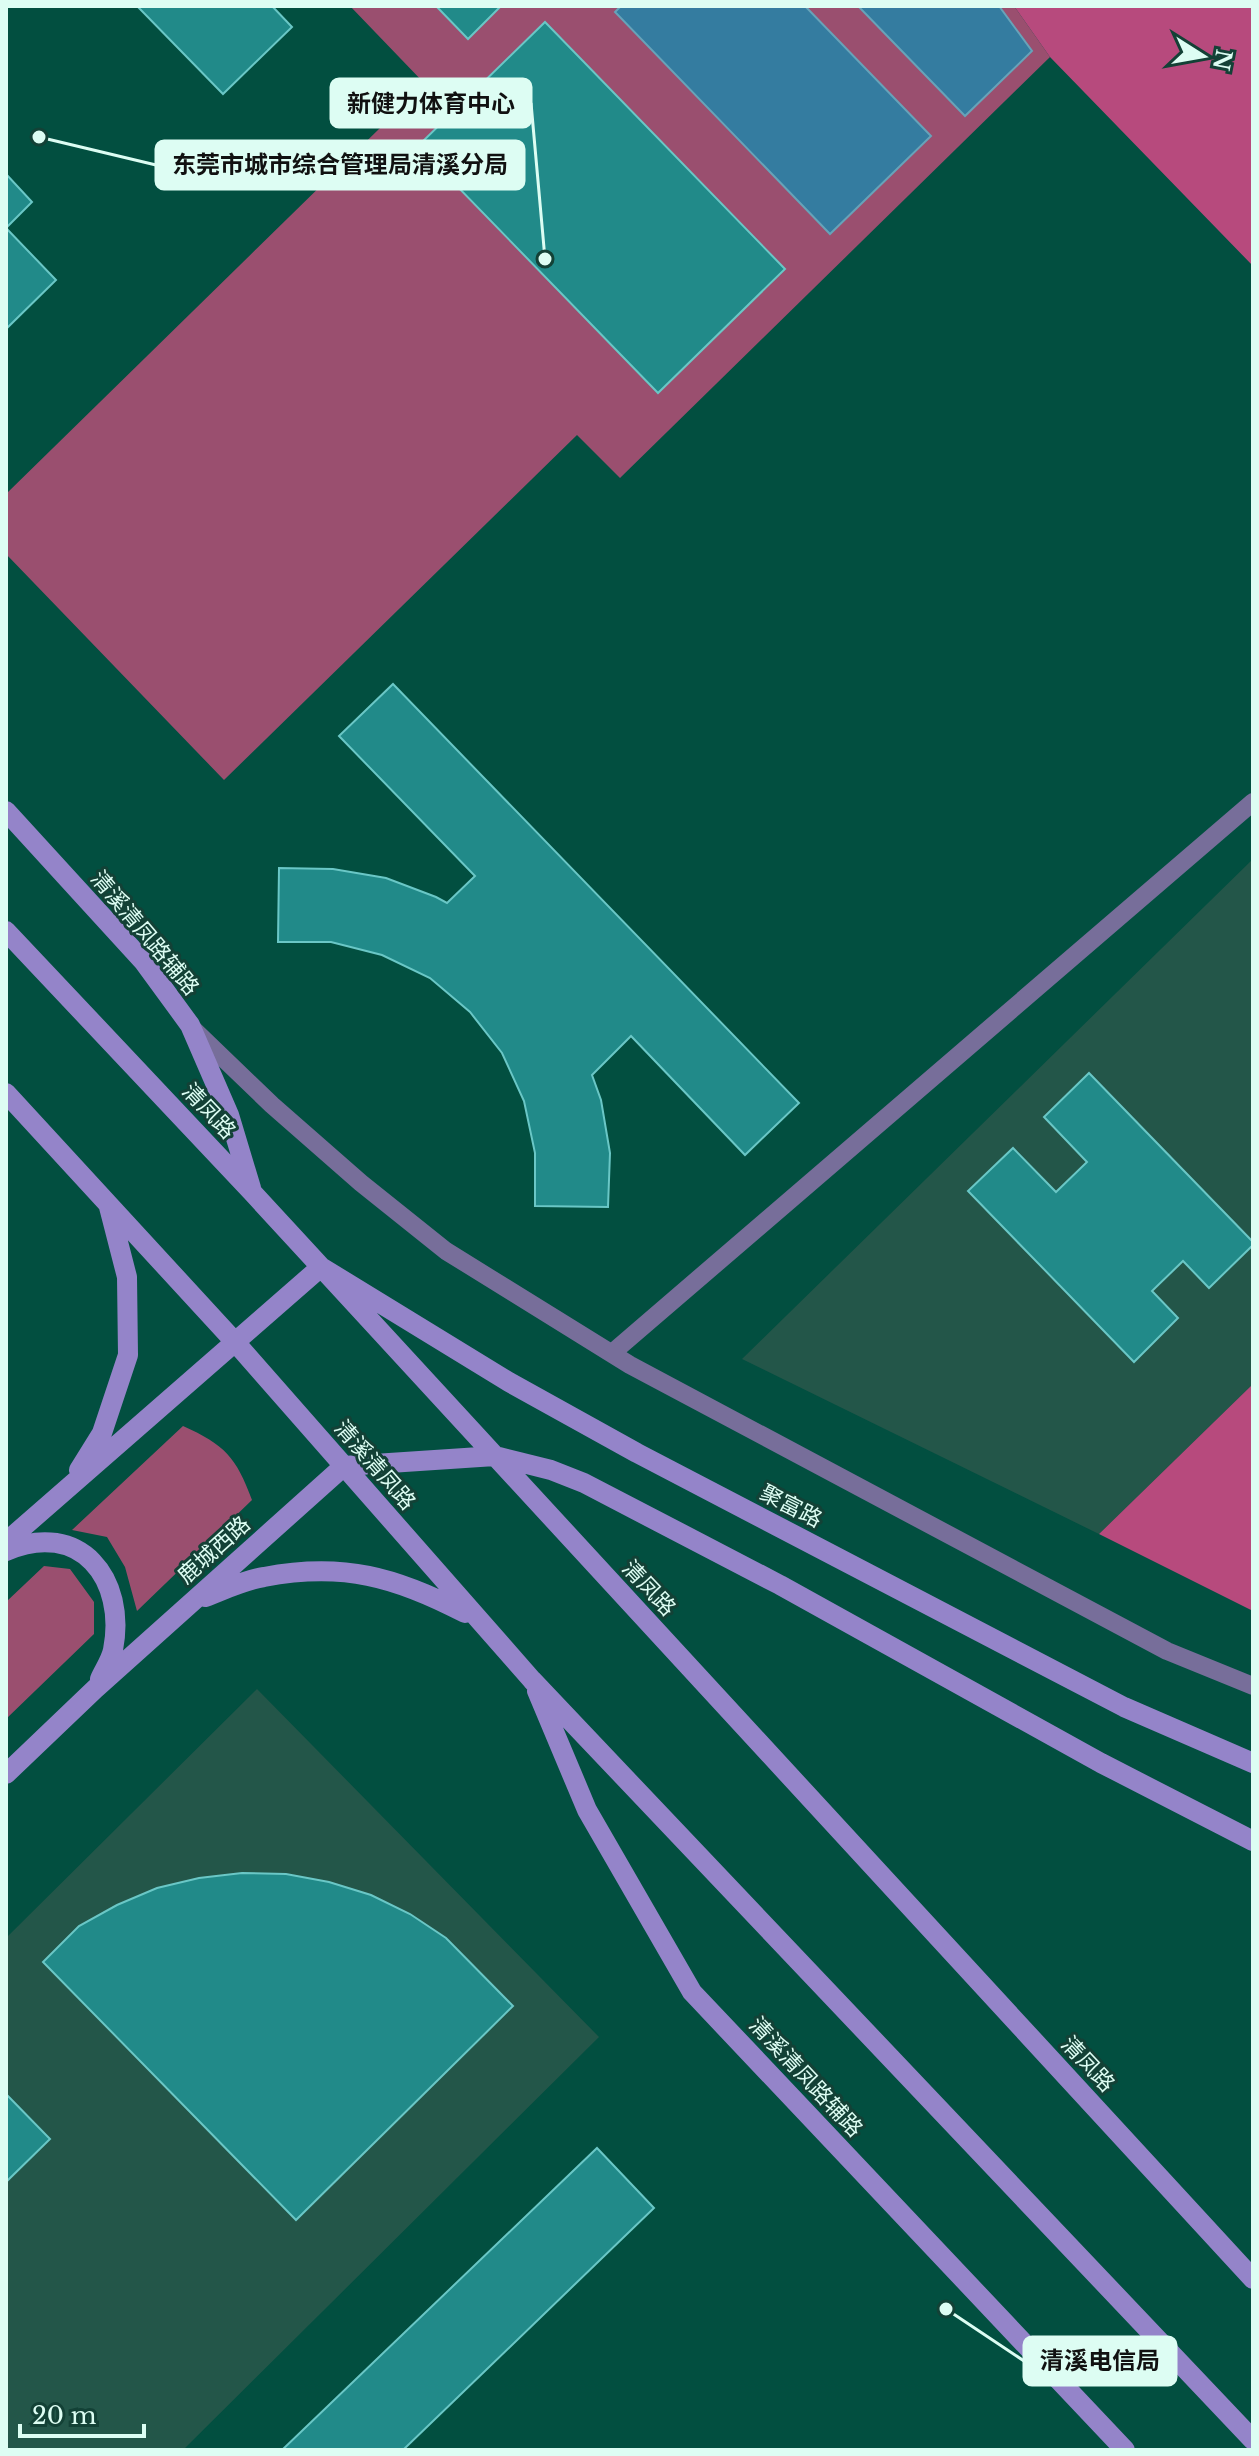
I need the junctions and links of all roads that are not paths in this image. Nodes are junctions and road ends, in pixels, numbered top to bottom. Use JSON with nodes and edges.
{"nodes":[{"id":1,"x":1253,"y":802,"type":"edge"},
{"id":2,"x":6,"y":811,"type":"edge"},
{"id":3,"x":6,"y":931,"type":"edge"},
{"id":4,"x":190,"y":1025,"type":"junction"},
{"id":5,"x":6,"y":1093,"type":"edge"},
{"id":6,"x":6,"y":1116,"type":"edge"},
{"id":7,"x":39,"y":1128,"type":"junction"},
{"id":8,"x":252,"y":1192,"type":"junction"},
{"id":9,"x":108,"y":1203,"type":"junction"},
{"id":10,"x":321,"y":1267,"type":"junction"},
{"id":11,"x":235,"y":1342,"type":"junction"},
{"id":12,"x":612,"y":1353,"type":"junction"},
{"id":13,"x":495,"y":1456,"type":"junction"},
{"id":14,"x":344,"y":1466,"type":"junction"},
{"id":15,"x":67,"y":1489,"type":"junction"},
{"id":16,"x":6,"y":1542,"type":"edge"},
{"id":17,"x":6,"y":1551,"type":"edge"},
{"id":18,"x":194,"y":1601,"type":"junction"},
{"id":19,"x":478,"y":1620,"type":"junction"},
{"id":20,"x":532,"y":1680,"type":"junction"},
{"id":21,"x":1253,"y":1686,"type":"edge"},
{"id":22,"x":95,"y":1689,"type":"junction"},
{"id":23,"x":1253,"y":1763,"type":"edge"},
{"id":24,"x":6,"y":1774,"type":"edge"},
{"id":25,"x":1253,"y":1841,"type":"edge"},
{"id":26,"x":1253,"y":2279,"type":"edge"},
{"id":27,"x":1253,"y":2440,"type":"edge"},
{"id":28,"x":1125,"y":2450,"type":"edge"}],
"edges":[{"from":1,"to":12,"type":"lane"},
{"from":2,"to":4,"type":"main road","name":"清溪清凤路辅路"},
{"from":3,"to":8,"type":"main road","name":"清凤路"},
{"from":4,"to":8,"type":"main road","name":"清溪清凤路辅路"},
{"from":4,"to":12,"type":"lane"},
{"from":5,"to":7,"type":"main road"},
{"from":6,"to":7,"type":"main road"},
{"from":7,"to":9,"type":"main road"},
{"from":8,"to":10,"type":"main road","name":"清凤路"},
{"from":9,"to":11,"type":"main road","name":"清溪清凤路"},
{"from":9,"to":15,"type":"main road"},
{"from":10,"to":11,"type":"main road"},
{"from":10,"to":13,"type":"main road","name":"清凤路"},
{"from":10,"to":23,"type":"main road","name":"聚富路"},
{"from":11,"to":14,"type":"main road","name":"清溪清凤路"},
{"from":11,"to":15,"type":"main road"},
{"from":12,"to":21,"type":"lane"},
{"from":13,"to":14,"type":"main road"},
{"from":13,"to":25,"type":"main road"},
{"from":13,"to":26,"type":"main road","name":"清凤路"},
{"from":14,"to":18,"type":"main road","name":"鹿城西路"},
{"from":14,"to":19,"type":"main road","name":"清溪清凤路"},
{"from":15,"to":16,"type":"main road"},
{"from":17,"to":22,"type":"main road"},
{"from":18,"to":19,"type":"main road"},
{"from":18,"to":22,"type":"main road","name":"鹿城西路"},
{"from":19,"to":20,"type":"main road","name":"清溪清凤路"},
{"from":20,"to":27,"type":"main road"},
{"from":20,"to":28,"type":"main road","name":"清溪清凤路辅路"},
{"from":22,"to":24,"type":"main road","name":"鹿城西路"}]}
